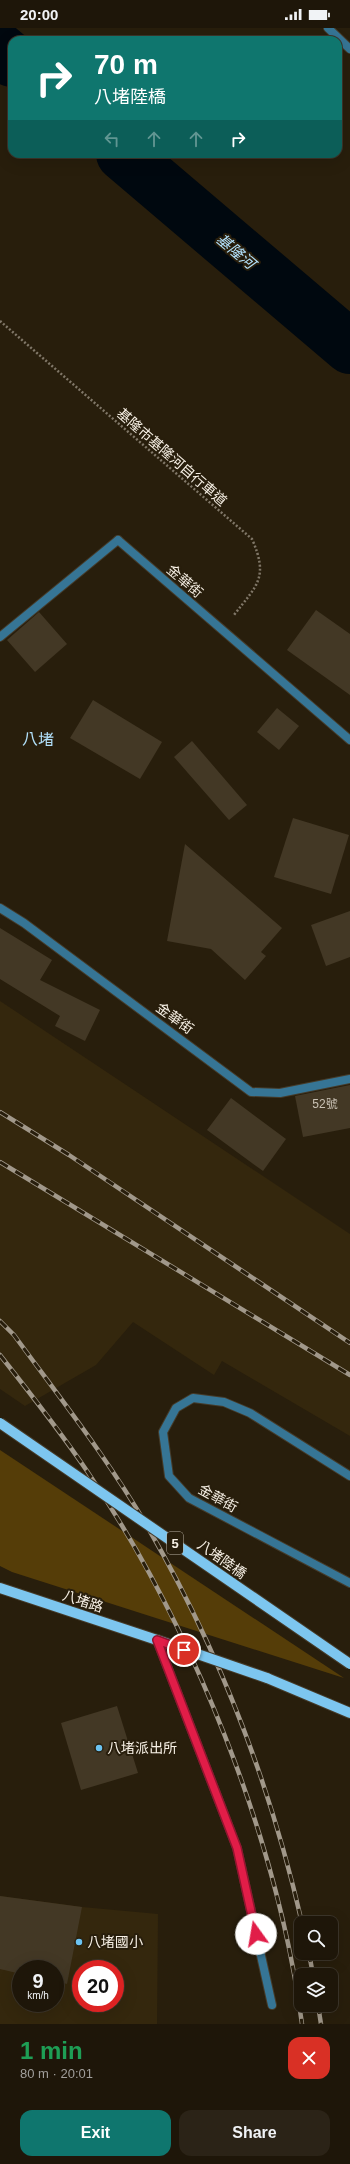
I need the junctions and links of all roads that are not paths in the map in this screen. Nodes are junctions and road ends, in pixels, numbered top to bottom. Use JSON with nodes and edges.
{"nodes":[{"id":1,"x":328,"y":28,"type":"edge"},
{"id":2,"x":336,"y":36,"type":"edge"},
{"id":3,"x":342,"y":41,"type":"edge"},
{"id":4,"x":350,"y":49,"type":"edge"},
{"id":5,"x":0,"y":637,"type":"edge"},
{"id":6,"x":350,"y":740,"type":"edge"},
{"id":7,"x":0,"y":908,"type":"edge"},
{"id":8,"x":350,"y":1079,"type":"edge"},
{"id":9,"x":0,"y":1423,"type":"edge"},
{"id":10,"x":350,"y":1476,"type":"edge"},
{"id":11,"x":350,"y":1583,"type":"edge"},
{"id":12,"x":0,"y":1588,"type":"edge"},
{"id":13,"x":157,"y":1640,"type":"junction"},
{"id":14,"x":350,"y":1664,"type":"edge"},
{"id":15,"x":350,"y":1713,"type":"edge"},
{"id":16,"x":272,"y":2005,"type":"dead end"}],
"edges":[{"from":1,"to":2,"type":"street"},
{"from":3,"to":4,"type":"street"},
{"from":5,"to":6,"type":"street","name":"金華街"},
{"from":7,"to":8,"type":"street","name":"金華街"},
{"from":9,"to":14,"type":"main road","name":"八堵陸橋","number":"5","bridge":true},
{"from":10,"to":11,"type":"street","name":"金華街"},
{"from":12,"to":13,"type":"main road","name":"八堵路"},
{"from":13,"to":15,"type":"main road","bridge":true},
{"from":13,"to":16,"type":"street"}]}
